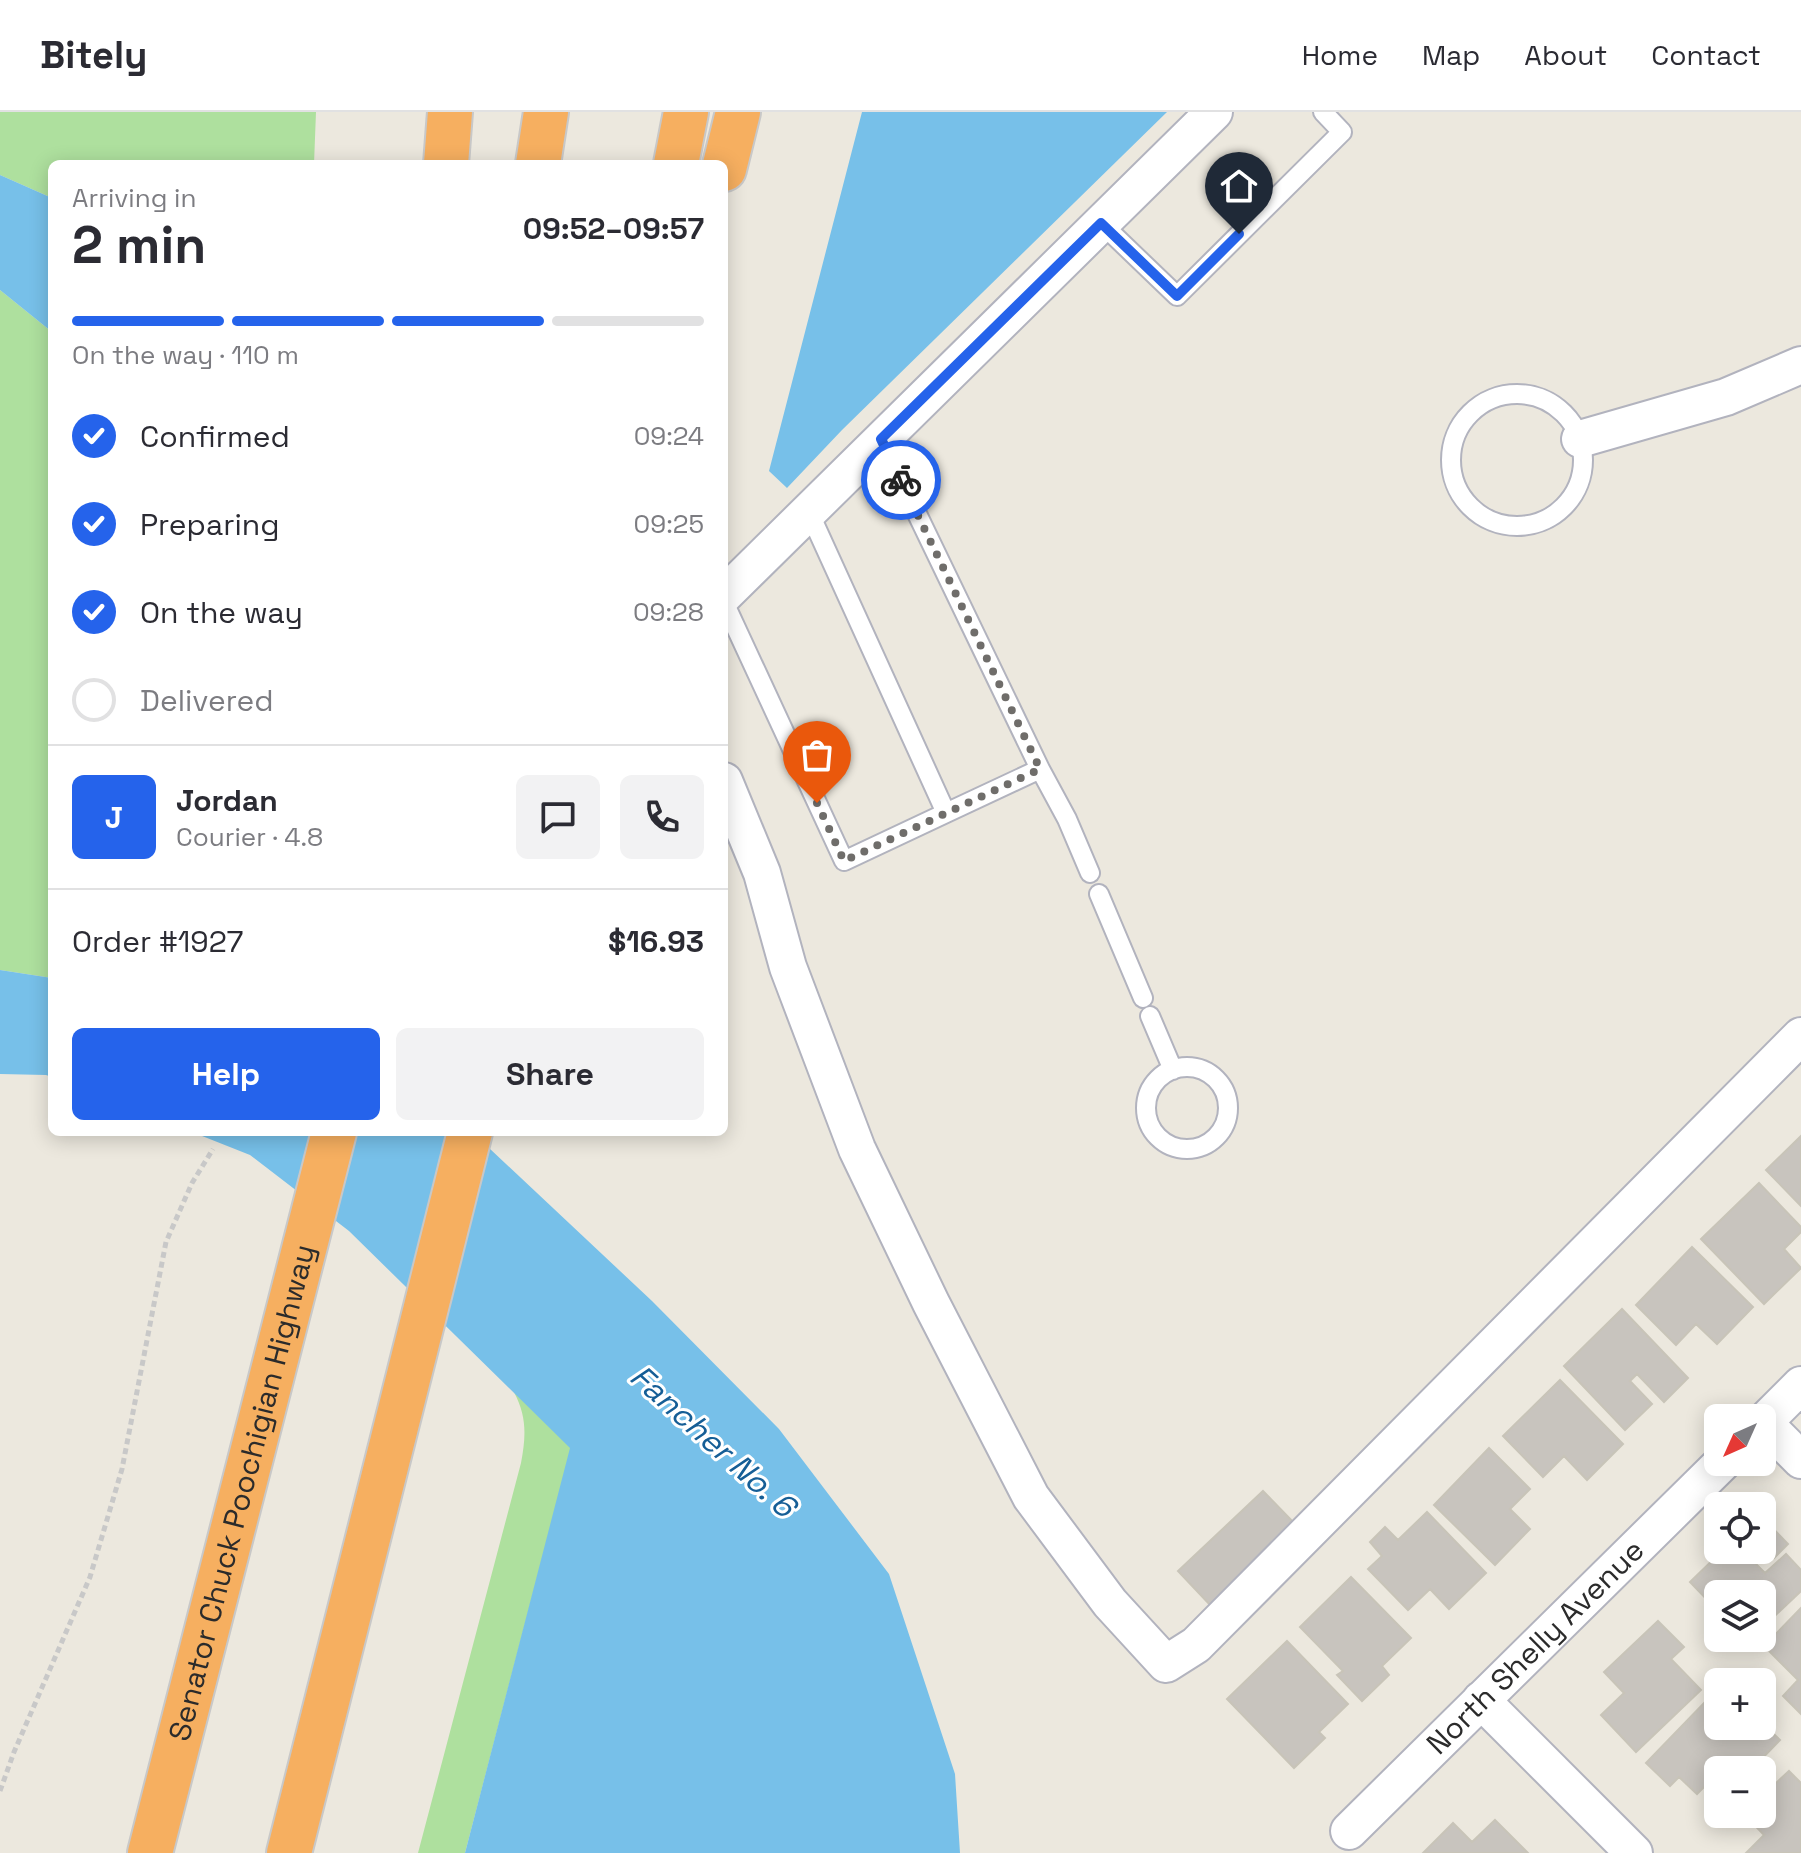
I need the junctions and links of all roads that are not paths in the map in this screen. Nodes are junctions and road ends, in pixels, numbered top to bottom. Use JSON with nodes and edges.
{"nodes":[{"id":1,"x":450,"y":112,"type":"edge"},
{"id":2,"x":546,"y":112,"type":"edge"},
{"id":3,"x":686,"y":112,"type":"edge"},
{"id":4,"x":738,"y":112,"type":"edge"},
{"id":5,"x":1214,"y":112,"type":"edge"},
{"id":6,"x":1323,"y":112,"type":"edge"},
{"id":7,"x":446,"y":160,"type":"edge"},
{"id":8,"x":539,"y":160,"type":"edge"},
{"id":9,"x":677,"y":160,"type":"edge"},
{"id":10,"x":726,"y":160,"type":"edge"},
{"id":11,"x":1101,"y":223,"type":"junction"},
{"id":12,"x":1801,"y":365,"type":"edge"},
{"id":13,"x":881,"y":439,"type":"junction"},
{"id":14,"x":1580,"y":439,"type":"junction"},
{"id":15,"x":809,"y":512,"type":"junction"},
{"id":16,"x":728,"y":591,"type":"edge"},
{"id":17,"x":728,"y":611,"type":"edge"},
{"id":18,"x":1040,"y":769,"type":"junction"},
{"id":19,"x":728,"y":791,"type":"edge"},
{"id":20,"x":946,"y":813,"type":"junction"},
{"id":21,"x":1090,"y":873,"type":"dead end"},
{"id":22,"x":1099,"y":894,"type":"dead end"},
{"id":23,"x":1143,"y":998,"type":"dead end"},
{"id":24,"x":1150,"y":1016,"type":"dead end"},
{"id":25,"x":1801,"y":1036,"type":"edge"},
{"id":26,"x":1173,"y":1070,"type":"junction"},
{"id":27,"x":333,"y":1136,"type":"edge"},
{"id":28,"x":469,"y":1136,"type":"edge"},
{"id":29,"x":1801,"y":1385,"type":"edge"},
{"id":30,"x":1776,"y":1411,"type":"edge"},
{"id":31,"x":1776,"y":1436,"type":"edge"},
{"id":32,"x":1801,"y":1460,"type":"edge"},
{"id":33,"x":1709,"y":1476,"type":"edge"},
{"id":34,"x":1481,"y":1700,"type":"junction"},
{"id":35,"x":1349,"y":1831,"type":"dead end"},
{"id":36,"x":150,"y":1853,"type":"edge"},
{"id":37,"x":289,"y":1853,"type":"edge"},
{"id":38,"x":1634,"y":1853,"type":"edge"}],
"edges":[{"from":1,"to":7,"type":"highway"},
{"from":2,"to":8,"type":"highway"},
{"from":3,"to":9,"type":"highway"},
{"from":4,"to":10,"type":"highway"},
{"from":5,"to":11,"type":"street"},
{"from":6,"to":11,"type":"lane"},
{"from":11,"to":13,"type":"street"},
{"from":12,"to":14,"type":"street"},
{"from":13,"to":15,"type":"street"},
{"from":13,"to":18,"type":"lane"},
{"from":14,"to":14,"type":"lane"},
{"from":15,"to":16,"type":"street"},
{"from":15,"to":20,"type":"lane"},
{"from":17,"to":20,"type":"lane"},
{"from":18,"to":20,"type":"lane"},
{"from":18,"to":21,"type":"lane"},
{"from":19,"to":25,"type":"street"},
{"from":22,"to":23,"type":"lane"},
{"from":24,"to":26,"type":"lane"},
{"from":26,"to":26,"type":"lane"},
{"from":27,"to":36,"type":"highway","name":"Senator Chuck Poochigian Highway"},
{"from":28,"to":37,"type":"highway"},
{"from":29,"to":30,"type":"street"},
{"from":31,"to":32,"type":"street"},
{"from":33,"to":34,"type":"street","name":"North Shelly Avenue"},
{"from":34,"to":35,"type":"street","name":"North Shelly Avenue"},
{"from":34,"to":38,"type":"street"}]}
